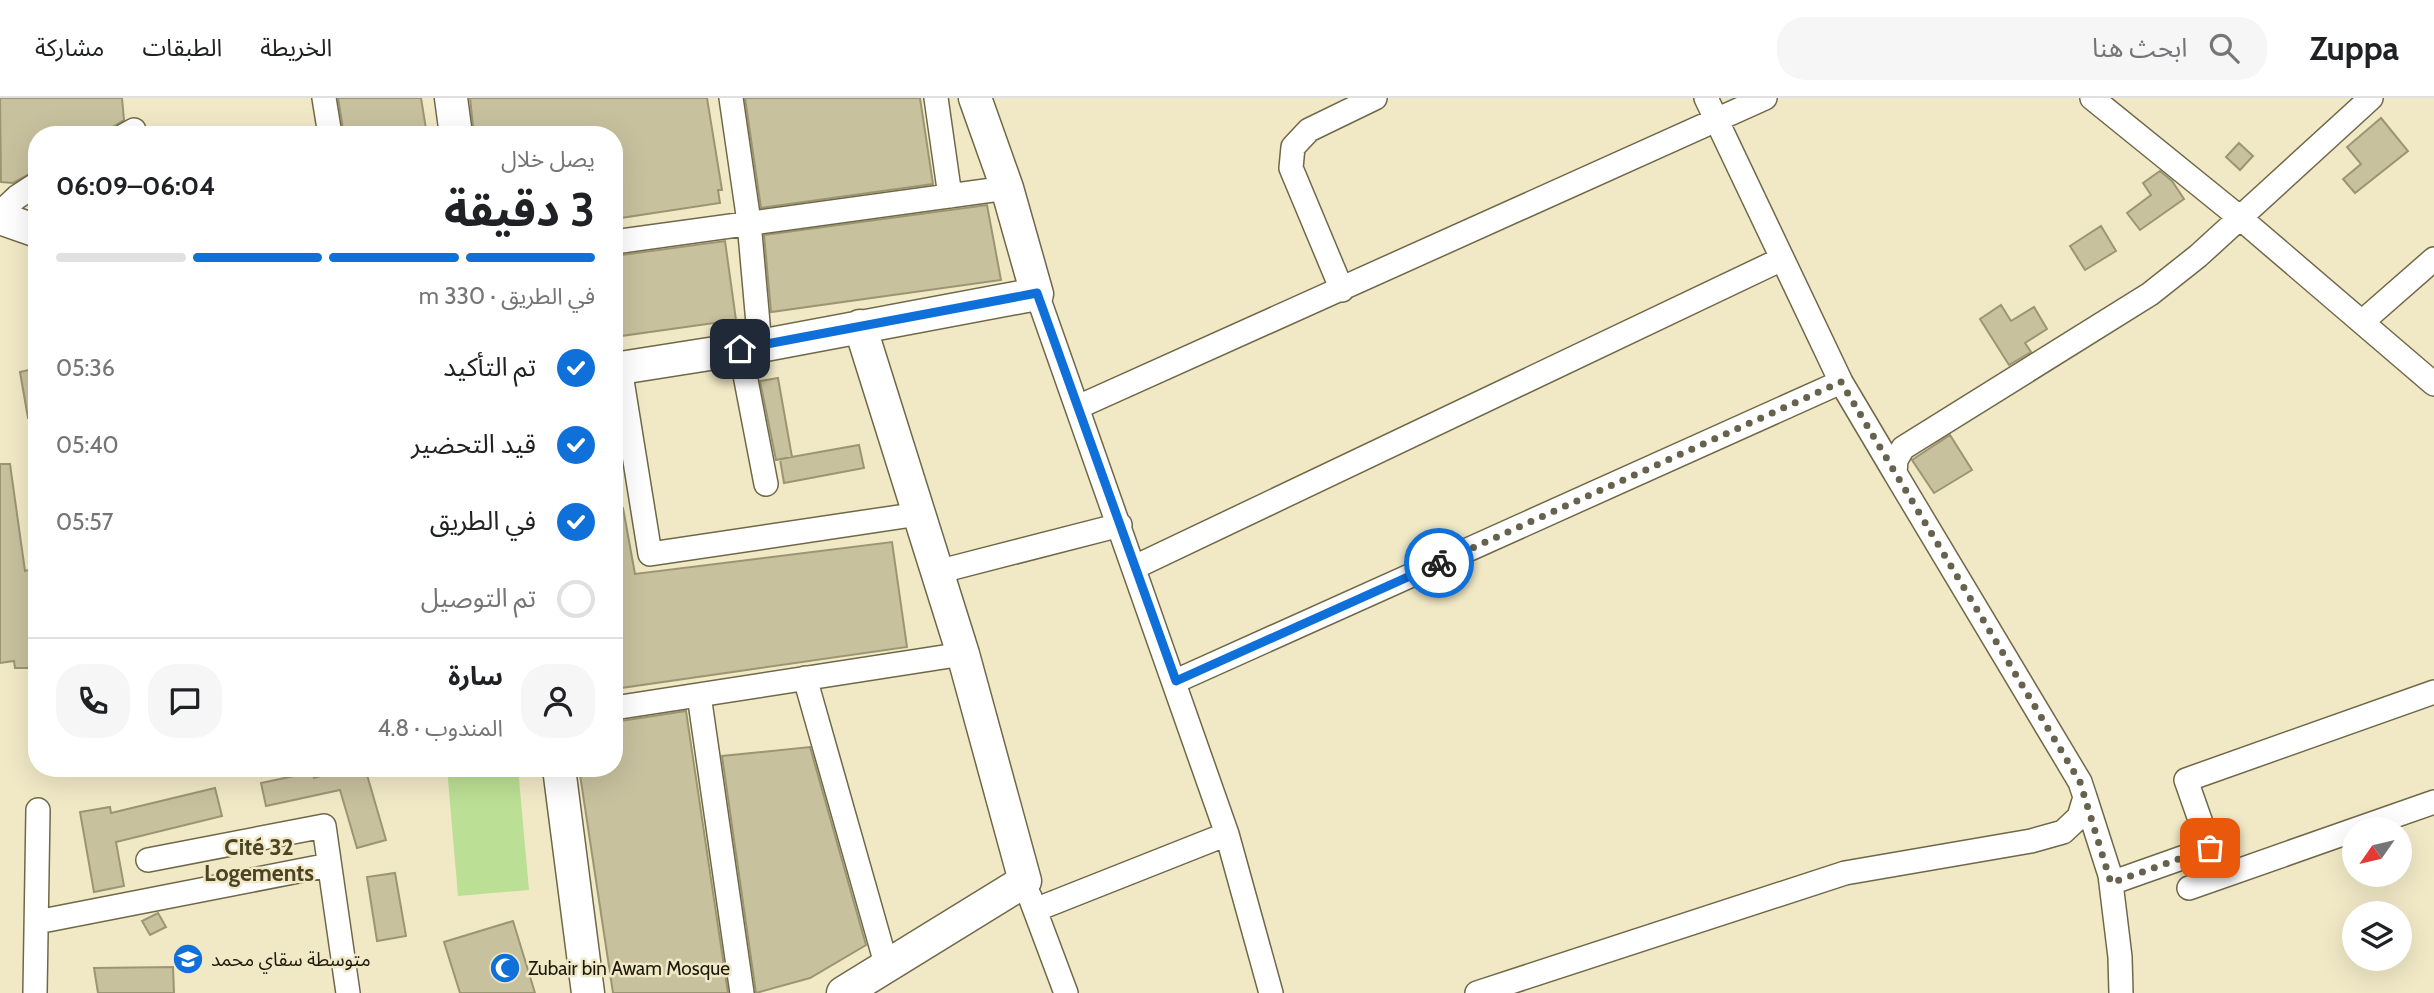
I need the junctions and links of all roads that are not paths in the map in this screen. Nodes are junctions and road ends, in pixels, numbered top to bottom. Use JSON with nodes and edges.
{"nodes":[{"id":1,"x":324,"y":98,"type":"edge"},
{"id":2,"x":451,"y":98,"type":"edge"},
{"id":3,"x":731,"y":98,"type":"edge"},
{"id":4,"x":936,"y":98,"type":"edge"},
{"id":5,"x":975,"y":98,"type":"edge"},
{"id":6,"x":1375,"y":98,"type":"edge"},
{"id":7,"x":1706,"y":98,"type":"edge"},
{"id":8,"x":1765,"y":98,"type":"edge"},
{"id":9,"x":2092,"y":98,"type":"edge"},
{"id":10,"x":2371,"y":98,"type":"edge"},
{"id":11,"x":1718,"y":121,"type":"junction"},
{"id":12,"x":329,"y":126,"type":"edge"},
{"id":13,"x":455,"y":126,"type":"edge"},
{"id":14,"x":1007,"y":188,"type":"junction"},
{"id":15,"x":28,"y":190,"type":"edge"},
{"id":16,"x":950,"y":195,"type":"junction"},
{"id":17,"x":0,"y":215,"type":"edge"},
{"id":18,"x":2239,"y":216,"type":"junction"},
{"id":19,"x":748,"y":222,"type":"junction"},
{"id":20,"x":28,"y":227,"type":"edge"},
{"id":21,"x":623,"y":241,"type":"edge"},
{"id":22,"x":1782,"y":259,"type":"junction"},
{"id":23,"x":2434,"y":259,"type":"edge"},
{"id":24,"x":1342,"y":290,"type":"junction"},
{"id":25,"x":1037,"y":293,"type":"junction"},
{"id":26,"x":2362,"y":322,"type":"junction"},
{"id":27,"x":860,"y":326,"type":"junction"},
{"id":28,"x":750,"y":347,"type":"junction"},
{"id":29,"x":623,"y":367,"type":"edge"},
{"id":30,"x":1841,"y":382,"type":"junction"},
{"id":31,"x":2434,"y":384,"type":"edge"},
{"id":32,"x":623,"y":402,"type":"edge"},
{"id":33,"x":1077,"y":407,"type":"junction"},
{"id":34,"x":1895,"y":473,"type":"junction"},
{"id":35,"x":766,"y":484,"type":"dead end"},
{"id":36,"x":919,"y":514,"type":"junction"},
{"id":37,"x":1120,"y":525,"type":"junction"},
{"id":38,"x":1135,"y":566,"type":"junction"},
{"id":39,"x":937,"y":572,"type":"junction"},
{"id":40,"x":963,"y":654,"type":"junction"},
{"id":41,"x":805,"y":678,"type":"junction"},
{"id":42,"x":1176,"y":681,"type":"junction"},
{"id":43,"x":2434,"y":692,"type":"edge"},
{"id":44,"x":699,"y":695,"type":"junction"},
{"id":45,"x":623,"y":707,"type":"edge"},
{"id":46,"x":560,"y":777,"type":"edge"},
{"id":47,"x":2085,"y":797,"type":"junction"},
{"id":48,"x":2434,"y":802,"type":"edge"},
{"id":49,"x":38,"y":810,"type":"dead end"},
{"id":50,"x":2391,"y":817,"type":"edge"},
{"id":51,"x":1227,"y":834,"type":"junction"},
{"id":52,"x":2342,"y":834,"type":"edge"},
{"id":53,"x":2210,"y":848,"type":"junction"},
{"id":54,"x":148,"y":860,"type":"dead end"},
{"id":55,"x":329,"y":865,"type":"junction"},
{"id":56,"x":2220,"y":877,"type":"junction"},
{"id":57,"x":2111,"y":883,"type":"junction"},
{"id":58,"x":2189,"y":888,"type":"dead end"},
{"id":59,"x":1030,"y":896,"type":"junction"},
{"id":60,"x":37,"y":922,"type":"junction"},
{"id":61,"x":887,"y":967,"type":"junction"},
{"id":62,"x":849,"y":992,"type":"edge"},
{"id":63,"x":35,"y":993,"type":"edge"},
{"id":64,"x":348,"y":993,"type":"edge"},
{"id":65,"x":588,"y":993,"type":"edge"},
{"id":66,"x":742,"y":993,"type":"edge"},
{"id":67,"x":1066,"y":993,"type":"edge"},
{"id":68,"x":1271,"y":993,"type":"edge"},
{"id":69,"x":1477,"y":993,"type":"edge"},
{"id":70,"x":2121,"y":993,"type":"edge"}],
"edges":[{"from":1,"to":12,"type":"street"},
{"from":2,"to":13,"type":"street"},
{"from":3,"to":19,"type":"street"},
{"from":4,"to":16,"type":"street"},
{"from":5,"to":14,"type":"street"},
{"from":6,"to":24,"type":"street"},
{"from":7,"to":11,"type":"street"},
{"from":8,"to":11,"type":"street"},
{"from":9,"to":18,"type":"street"},
{"from":10,"to":18,"type":"street"},
{"from":11,"to":22,"type":"street"},
{"from":11,"to":24,"type":"street"},
{"from":14,"to":16,"type":"street"},
{"from":14,"to":25,"type":"street"},
{"from":15,"to":17,"type":"street"},
{"from":16,"to":19,"type":"street"},
{"from":17,"to":20,"type":"street"},
{"from":18,"to":26,"type":"street"},
{"from":18,"to":34,"type":"street"},
{"from":19,"to":21,"type":"street"},
{"from":19,"to":28,"type":"street"},
{"from":22,"to":30,"type":"street"},
{"from":22,"to":38,"type":"street"},
{"from":23,"to":26,"type":"street"},
{"from":24,"to":33,"type":"street"},
{"from":25,"to":27,"type":"street"},
{"from":25,"to":33,"type":"street"},
{"from":26,"to":31,"type":"street"},
{"from":27,"to":28,"type":"street"},
{"from":27,"to":36,"type":"street"},
{"from":28,"to":29,"type":"street"},
{"from":28,"to":35,"type":"street"},
{"from":30,"to":34,"type":"street"},
{"from":30,"to":42,"type":"street"},
{"from":32,"to":36,"type":"street"},
{"from":33,"to":37,"type":"street"},
{"from":34,"to":47,"type":"street"},
{"from":36,"to":39,"type":"street"},
{"from":37,"to":38,"type":"street"},
{"from":37,"to":39,"type":"street"},
{"from":38,"to":42,"type":"street"},
{"from":39,"to":40,"type":"street"},
{"from":40,"to":41,"type":"street"},
{"from":40,"to":59,"type":"street"},
{"from":41,"to":44,"type":"street"},
{"from":41,"to":61,"type":"street"},
{"from":42,"to":51,"type":"street"},
{"from":43,"to":53,"type":"street"},
{"from":44,"to":45,"type":"street"},
{"from":44,"to":66,"type":"street"},
{"from":46,"to":65,"type":"street"},
{"from":47,"to":57,"type":"street"},
{"from":47,"to":69,"type":"street"},
{"from":48,"to":50,"type":"street"},
{"from":49,"to":60,"type":"street"},
{"from":51,"to":59,"type":"street"},
{"from":51,"to":68,"type":"street"},
{"from":52,"to":56,"type":"street"},
{"from":53,"to":56,"type":"street"},
{"from":53,"to":57,"type":"street"},
{"from":54,"to":55,"type":"street"},
{"from":55,"to":60,"type":"street"},
{"from":55,"to":64,"type":"street"},
{"from":56,"to":58,"type":"street"},
{"from":57,"to":70,"type":"street"},
{"from":59,"to":61,"type":"street"},
{"from":59,"to":67,"type":"street"},
{"from":60,"to":63,"type":"street"},
{"from":61,"to":62,"type":"street"}]}
